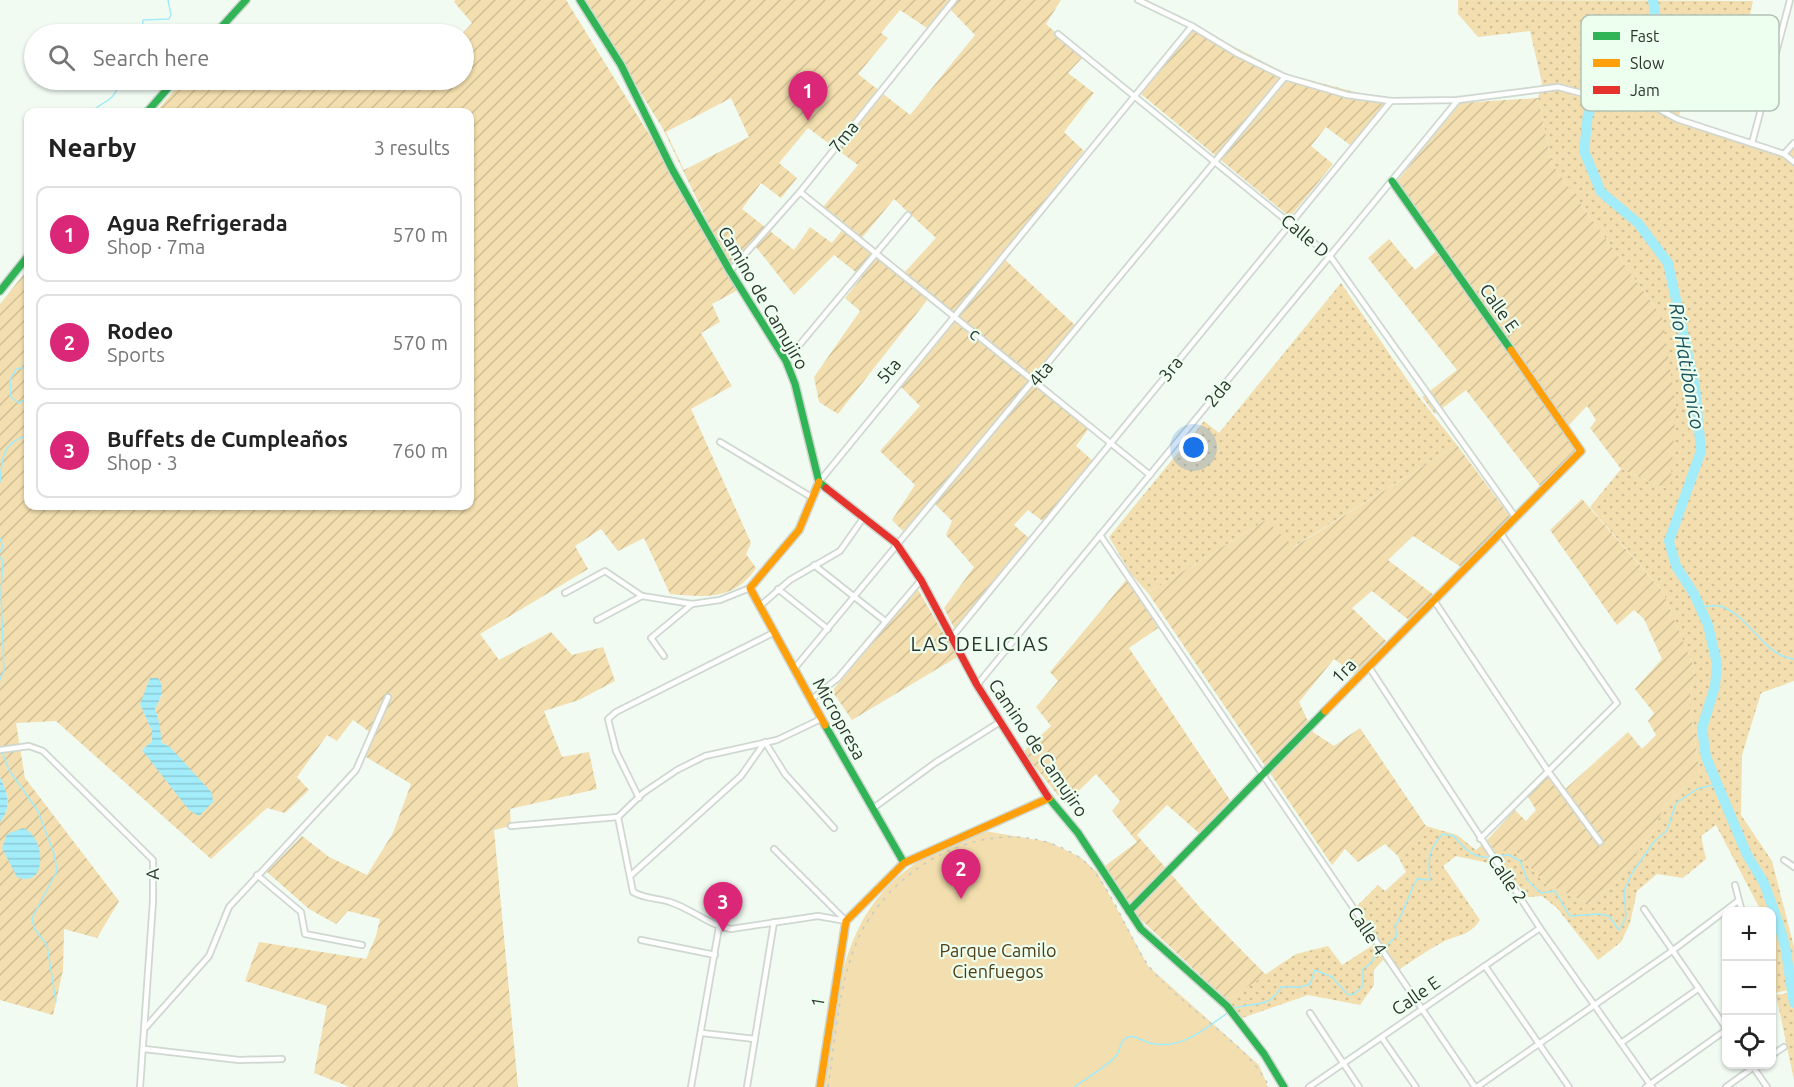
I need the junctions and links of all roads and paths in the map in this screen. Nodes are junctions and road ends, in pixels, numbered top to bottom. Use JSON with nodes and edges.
{"nodes":[{"id":1,"x":246,"y":0,"type":"edge"},
{"id":2,"x":580,"y":0,"type":"edge"},
{"id":3,"x":954,"y":0,"type":"edge"},
{"id":4,"x":1138,"y":0,"type":"edge"},
{"id":5,"x":1790,"y":0,"type":"edge"},
{"id":6,"x":1794,"y":3,"type":"edge"},
{"id":7,"x":224,"y":24,"type":"edge"},
{"id":8,"x":1192,"y":26,"type":"junction"},
{"id":9,"x":1058,"y":34,"type":"dead end"},
{"id":10,"x":1779,"y":41,"type":"edge"},
{"id":11,"x":1285,"y":77,"type":"junction"},
{"id":12,"x":166,"y":90,"type":"edge"},
{"id":13,"x":1581,"y":93,"type":"edge"},
{"id":14,"x":1134,"y":96,"type":"junction"},
{"id":15,"x":1458,"y":100,"type":"junction"},
{"id":16,"x":1391,"y":101,"type":"junction"},
{"id":17,"x":150,"y":108,"type":"edge"},
{"id":18,"x":1662,"y":111,"type":"edge"},
{"id":19,"x":1760,"y":111,"type":"edge"},
{"id":20,"x":1752,"y":142,"type":"junction"},
{"id":21,"x":1794,"y":143,"type":"edge"},
{"id":22,"x":1784,"y":154,"type":"junction"},
{"id":23,"x":1213,"y":160,"type":"junction"},
{"id":24,"x":1794,"y":162,"type":"edge"},
{"id":25,"x":1392,"y":181,"type":"junction"},
{"id":26,"x":800,"y":192,"type":"junction"},
{"id":27,"x":908,"y":215,"type":"dead end"},
{"id":28,"x":1291,"y":224,"type":"junction"},
{"id":29,"x":876,"y":253,"type":"junction"},
{"id":30,"x":1330,"y":256,"type":"junction"},
{"id":31,"x":24,"y":261,"type":"edge"},
{"id":32,"x":730,"y":272,"type":"junction"},
{"id":33,"x":0,"y":291,"type":"edge"},
{"id":34,"x":952,"y":316,"type":"junction"},
{"id":35,"x":786,"y":361,"type":"junction"},
{"id":36,"x":1034,"y":382,"type":"junction"},
{"id":37,"x":720,"y":442,"type":"dead end"},
{"id":38,"x":1110,"y":444,"type":"junction"},
{"id":39,"x":1581,"y":451,"type":"joint"},
{"id":40,"x":1150,"y":475,"type":"junction"},
{"id":41,"x":819,"y":482,"type":"junction"},
{"id":42,"x":814,"y":498,"type":"junction"},
{"id":43,"x":864,"y":517,"type":"junction"},
{"id":44,"x":1516,"y":519,"type":"junction"},
{"id":45,"x":1100,"y":535,"type":"junction"},
{"id":46,"x":1502,"y":535,"type":"junction"},
{"id":47,"x":896,"y":543,"type":"junction"},
{"id":48,"x":814,"y":565,"type":"junction"},
{"id":49,"x":921,"y":580,"type":"junction"},
{"id":50,"x":750,"y":588,"type":"junction"},
{"id":51,"x":778,"y":589,"type":"junction"},
{"id":52,"x":565,"y":593,"type":"dead end"},
{"id":53,"x":642,"y":596,"type":"junction"},
{"id":54,"x":855,"y":597,"type":"junction"},
{"id":55,"x":1435,"y":602,"type":"junction"},
{"id":56,"x":692,"y":604,"type":"junction"},
{"id":57,"x":760,"y":606,"type":"junction"},
{"id":58,"x":597,"y":620,"type":"dead end"},
{"id":59,"x":885,"y":621,"type":"junction"},
{"id":60,"x":828,"y":629,"type":"junction"},
{"id":61,"x":774,"y":632,"type":"junction"},
{"id":62,"x":952,"y":637,"type":"junction"},
{"id":63,"x":664,"y":656,"type":"dead end"},
{"id":64,"x":1369,"y":667,"type":"junction"},
{"id":65,"x":794,"y":669,"type":"junction"},
{"id":66,"x":977,"y":685,"type":"junction"},
{"id":67,"x":388,"y":697,"type":"dead end"},
{"id":68,"x":811,"y":700,"type":"junction"},
{"id":69,"x":821,"y":719,"type":"junction"},
{"id":70,"x":1000,"y":722,"type":"junction"},
{"id":71,"x":765,"y":742,"type":"junction"},
{"id":72,"x":0,"y":750,"type":"edge"},
{"id":73,"x":1548,"y":771,"type":"junction"},
{"id":74,"x":1263,"y":773,"type":"junction"},
{"id":75,"x":639,"y":798,"type":"junction"},
{"id":76,"x":1049,"y":798,"type":"junction"},
{"id":77,"x":872,"y":809,"type":"junction"},
{"id":78,"x":618,"y":817,"type":"junction"},
{"id":79,"x":511,"y":826,"type":"dead end"},
{"id":80,"x":834,"y":828,"type":"dead end"},
{"id":81,"x":1480,"y":839,"type":"junction"},
{"id":82,"x":1600,"y":842,"type":"dead end"},
{"id":83,"x":774,"y":849,"type":"dead end"},
{"id":84,"x":1784,"y":860,"type":"dead end"},
{"id":85,"x":904,"y":862,"type":"junction"},
{"id":86,"x":1794,"y":867,"type":"edge"},
{"id":87,"x":257,"y":875,"type":"junction"},
{"id":88,"x":630,"y":876,"type":"junction"},
{"id":89,"x":1735,"y":885,"type":"dead end"},
{"id":90,"x":1738,"y":901,"type":"junction"},
{"id":91,"x":1740,"y":907,"type":"edge"},
{"id":92,"x":1644,"y":909,"type":"dead end"},
{"id":93,"x":1129,"y":911,"type":"junction"},
{"id":94,"x":846,"y":921,"type":"junction"},
{"id":95,"x":774,"y":922,"type":"junction"},
{"id":96,"x":719,"y":927,"type":"junction"},
{"id":97,"x":1540,"y":928,"type":"junction"},
{"id":98,"x":641,"y":940,"type":"dead end"},
{"id":99,"x":362,"y":945,"type":"dead end"},
{"id":100,"x":1672,"y":951,"type":"junction"},
{"id":101,"x":715,"y":956,"type":"junction"},
{"id":102,"x":1485,"y":966,"type":"junction"},
{"id":103,"x":1698,"y":989,"type":"junction"},
{"id":104,"x":1594,"y":1005,"type":"junction"},
{"id":105,"x":1421,"y":1011,"type":"junction"},
{"id":106,"x":1310,"y":1013,"type":"dead end"},
{"id":107,"x":1722,"y":1023,"type":"edge"},
{"id":108,"x":146,"y":1027,"type":"junction"},
{"id":109,"x":1722,"y":1032,"type":"edge"},
{"id":110,"x":702,"y":1033,"type":"junction"},
{"id":111,"x":1382,"y":1038,"type":"junction"},
{"id":112,"x":755,"y":1040,"type":"junction"},
{"id":113,"x":1539,"y":1043,"type":"junction"},
{"id":114,"x":1621,"y":1043,"type":"junction"},
{"id":115,"x":1784,"y":1047,"type":"dead end"},
{"id":116,"x":144,"y":1049,"type":"junction"},
{"id":117,"x":1776,"y":1052,"type":"edge"},
{"id":118,"x":282,"y":1059,"type":"dead end"},
{"id":119,"x":1343,"y":1065,"type":"junction"},
{"id":120,"x":1750,"y":1069,"type":"edge"},
{"id":121,"x":1756,"y":1069,"type":"edge"},
{"id":122,"x":1649,"y":1086,"type":"edge"},
{"id":123,"x":141,"y":1087,"type":"edge"},
{"id":124,"x":691,"y":1087,"type":"edge"},
{"id":125,"x":747,"y":1087,"type":"edge"},
{"id":126,"x":819,"y":1087,"type":"edge"},
{"id":127,"x":1284,"y":1087,"type":"edge"},
{"id":128,"x":1309,"y":1087,"type":"edge"},
{"id":129,"x":1359,"y":1087,"type":"edge"},
{"id":130,"x":1416,"y":1087,"type":"edge"},
{"id":131,"x":1476,"y":1087,"type":"edge"},
{"id":132,"x":1569,"y":1087,"type":"edge"},
{"id":133,"x":1726,"y":1087,"type":"edge"},
{"id":134,"x":1767,"y":1087,"type":"edge"}],
"edges":[{"from":1,"to":7,"type":"street"},
{"from":2,"to":32,"type":"street","name":"Camino de Camujiro"},
{"from":3,"to":26,"type":"street","name":"7ma"},
{"from":4,"to":8,"type":"street"},
{"from":5,"to":6,"type":"street"},
{"from":5,"to":10,"type":"street"},
{"from":8,"to":11,"type":"street"},
{"from":8,"to":14,"type":"street","name":"5ta"},
{"from":9,"to":14,"type":"street","name":"Calle D"},
{"from":11,"to":16,"type":"street"},
{"from":11,"to":23,"type":"street","name":"4ta"},
{"from":12,"to":17,"type":"street"},
{"from":13,"to":15,"type":"street"},
{"from":14,"to":23,"type":"street","name":"Calle D"},
{"from":14,"to":34,"type":"street","name":"5ta"},
{"from":15,"to":16,"type":"street"},
{"from":15,"to":25,"type":"street","name":"2da"},
{"from":16,"to":28,"type":"street","name":"3ra"},
{"from":18,"to":20,"type":"street"},
{"from":19,"to":20,"type":"street"},
{"from":20,"to":22,"type":"street"},
{"from":21,"to":22,"type":"street"},
{"from":22,"to":24,"type":"street"},
{"from":23,"to":28,"type":"street","name":"Calle D"},
{"from":23,"to":36,"type":"street","name":"4ta"},
{"from":25,"to":30,"type":"street","name":"2da"},
{"from":25,"to":39,"type":"street","name":"Calle E"},
{"from":26,"to":29,"type":"street","name":"c"},
{"from":26,"to":32,"type":"street","name":"7ma"},
{"from":27,"to":29,"type":"street"},
{"from":28,"to":30,"type":"street","name":"Calle D"},
{"from":28,"to":38,"type":"street","name":"3ra"},
{"from":29,"to":34,"type":"street","name":"c"},
{"from":29,"to":35,"type":"street"},
{"from":30,"to":40,"type":"street","name":"2da"},
{"from":30,"to":44,"type":"street","name":"Calle D"},
{"from":31,"to":33,"type":"street"},
{"from":32,"to":35,"type":"street","name":"Camino de Camujiro"},
{"from":34,"to":36,"type":"street","name":"c"},
{"from":34,"to":41,"type":"street","name":"5ta"},
{"from":35,"to":41,"type":"street","name":"Camino de Camujiro"},
{"from":36,"to":38,"type":"street","name":"c"},
{"from":36,"to":47,"type":"street","name":"4ta"},
{"from":37,"to":42,"type":"street"},
{"from":38,"to":40,"type":"street","name":"c"},
{"from":38,"to":62,"type":"street","name":"3ra"},
{"from":39,"to":44,"type":"street","name":"1ra"},
{"from":40,"to":45,"type":"street","name":"2da"},
{"from":41,"to":42,"type":"street","name":"5ta"},
{"from":41,"to":43,"type":"street","name":"Camino de Camujiro"},
{"from":42,"to":50,"type":"street","name":"5ta"},
{"from":43,"to":47,"type":"street","name":"Camino de Camujiro"},
{"from":43,"to":48,"type":"street"},
{"from":44,"to":46,"type":"street","name":"1ra"},
{"from":45,"to":66,"type":"street","name":"2da"},
{"from":45,"to":74,"type":"street","name":"Calle 4"},
{"from":46,"to":55,"type":"street","name":"1ra"},
{"from":46,"to":73,"type":"street"},
{"from":47,"to":49,"type":"street","name":"Camino de Camujiro"},
{"from":47,"to":54,"type":"street","name":"4ta"},
{"from":48,"to":51,"type":"street"},
{"from":48,"to":54,"type":"street"},
{"from":49,"to":59,"type":"street"},
{"from":49,"to":62,"type":"street","name":"Camino de Camujiro"},
{"from":50,"to":56,"type":"street","name":"5ta"},
{"from":50,"to":57,"type":"street","name":"Micropresa"},
{"from":51,"to":57,"type":"street"},
{"from":51,"to":60,"type":"street"},
{"from":52,"to":53,"type":"street","name":"5ta"},
{"from":53,"to":56,"type":"street","name":"5ta"},
{"from":53,"to":58,"type":"street"},
{"from":54,"to":59,"type":"street"},
{"from":54,"to":60,"type":"street","name":"4ta"},
{"from":55,"to":64,"type":"street","name":"1ra"},
{"from":55,"to":73,"type":"street"},
{"from":56,"to":63,"type":"street"},
{"from":57,"to":61,"type":"street","name":"Micropresa"},
{"from":59,"to":68,"type":"street"},
{"from":60,"to":65,"type":"street","name":"4ta"},
{"from":61,"to":65,"type":"street","name":"Micropresa"},
{"from":61,"to":75,"type":"street"},
{"from":62,"to":66,"type":"street","name":"Camino de Camujiro"},
{"from":64,"to":74,"type":"street","name":"1ra"},
{"from":64,"to":81,"type":"street","name":"Calle 2"},
{"from":65,"to":68,"type":"street","name":"Micropresa"},
{"from":66,"to":70,"type":"street","name":"Camino de Camujiro"},
{"from":67,"to":87,"type":"street"},
{"from":68,"to":69,"type":"street","name":"Micropresa"},
{"from":69,"to":71,"type":"street"},
{"from":69,"to":77,"type":"street","name":"Micropresa"},
{"from":70,"to":76,"type":"street","name":"Camino de Camujiro"},
{"from":70,"to":77,"type":"street"},
{"from":71,"to":75,"type":"street"},
{"from":71,"to":80,"type":"street"},
{"from":71,"to":88,"type":"street"},
{"from":72,"to":108,"type":"street","name":"A"},
{"from":73,"to":81,"type":"street"},
{"from":73,"to":82,"type":"street"},
{"from":74,"to":93,"type":"street","name":"1ra"},
{"from":74,"to":105,"type":"street","name":"Calle 4"},
{"from":75,"to":78,"type":"street"},
{"from":76,"to":85,"type":"street"},
{"from":76,"to":93,"type":"street","name":"Camino de Camujiro"},
{"from":77,"to":85,"type":"street","name":"Micropresa"},
{"from":78,"to":79,"type":"street"},
{"from":78,"to":88,"type":"street"},
{"from":81,"to":97,"type":"street","name":"Calle 2"},
{"from":83,"to":94,"type":"street"},
{"from":84,"to":86,"type":"street"},
{"from":85,"to":94,"type":"street"},
{"from":87,"to":99,"type":"street"},
{"from":87,"to":108,"type":"street"},
{"from":88,"to":96,"type":"street"},
{"from":89,"to":90,"type":"street"},
{"from":90,"to":91,"type":"street"},
{"from":90,"to":100,"type":"street"},
{"from":92,"to":100,"type":"street"},
{"from":93,"to":127,"type":"street","name":"Camino de Camujiro"},
{"from":94,"to":95,"type":"street"},
{"from":94,"to":126,"type":"street","name":"1"},
{"from":95,"to":96,"type":"street"},
{"from":95,"to":112,"type":"street"},
{"from":96,"to":101,"type":"street"},
{"from":97,"to":102,"type":"street","name":"Calle E"},
{"from":97,"to":104,"type":"street","name":"Calle 2"},
{"from":98,"to":101,"type":"street"},
{"from":100,"to":103,"type":"street"},
{"from":100,"to":104,"type":"street"},
{"from":101,"to":110,"type":"street"},
{"from":102,"to":105,"type":"street","name":"Calle E"},
{"from":102,"to":113,"type":"street"},
{"from":103,"to":107,"type":"street"},
{"from":103,"to":114,"type":"street"},
{"from":104,"to":113,"type":"street"},
{"from":104,"to":114,"type":"street","name":"Calle 2"},
{"from":105,"to":111,"type":"street","name":"Calle E"},
{"from":105,"to":131,"type":"street","name":"Calle 4"},
{"from":106,"to":119,"type":"street"},
{"from":108,"to":116,"type":"street","name":"A"},
{"from":109,"to":122,"type":"street"},
{"from":110,"to":112,"type":"street"},
{"from":110,"to":124,"type":"street"},
{"from":111,"to":119,"type":"street","name":"Calle E"},
{"from":111,"to":130,"type":"street"},
{"from":112,"to":125,"type":"street"},
{"from":113,"to":131,"type":"street"},
{"from":113,"to":132,"type":"street"},
{"from":114,"to":122,"type":"street","name":"Calle 2"},
{"from":115,"to":117,"type":"street"},
{"from":116,"to":118,"type":"street"},
{"from":116,"to":123,"type":"street","name":"A"},
{"from":119,"to":128,"type":"street","name":"Calle E"},
{"from":119,"to":129,"type":"street"},
{"from":120,"to":133,"type":"street"},
{"from":121,"to":134,"type":"street"}]}
